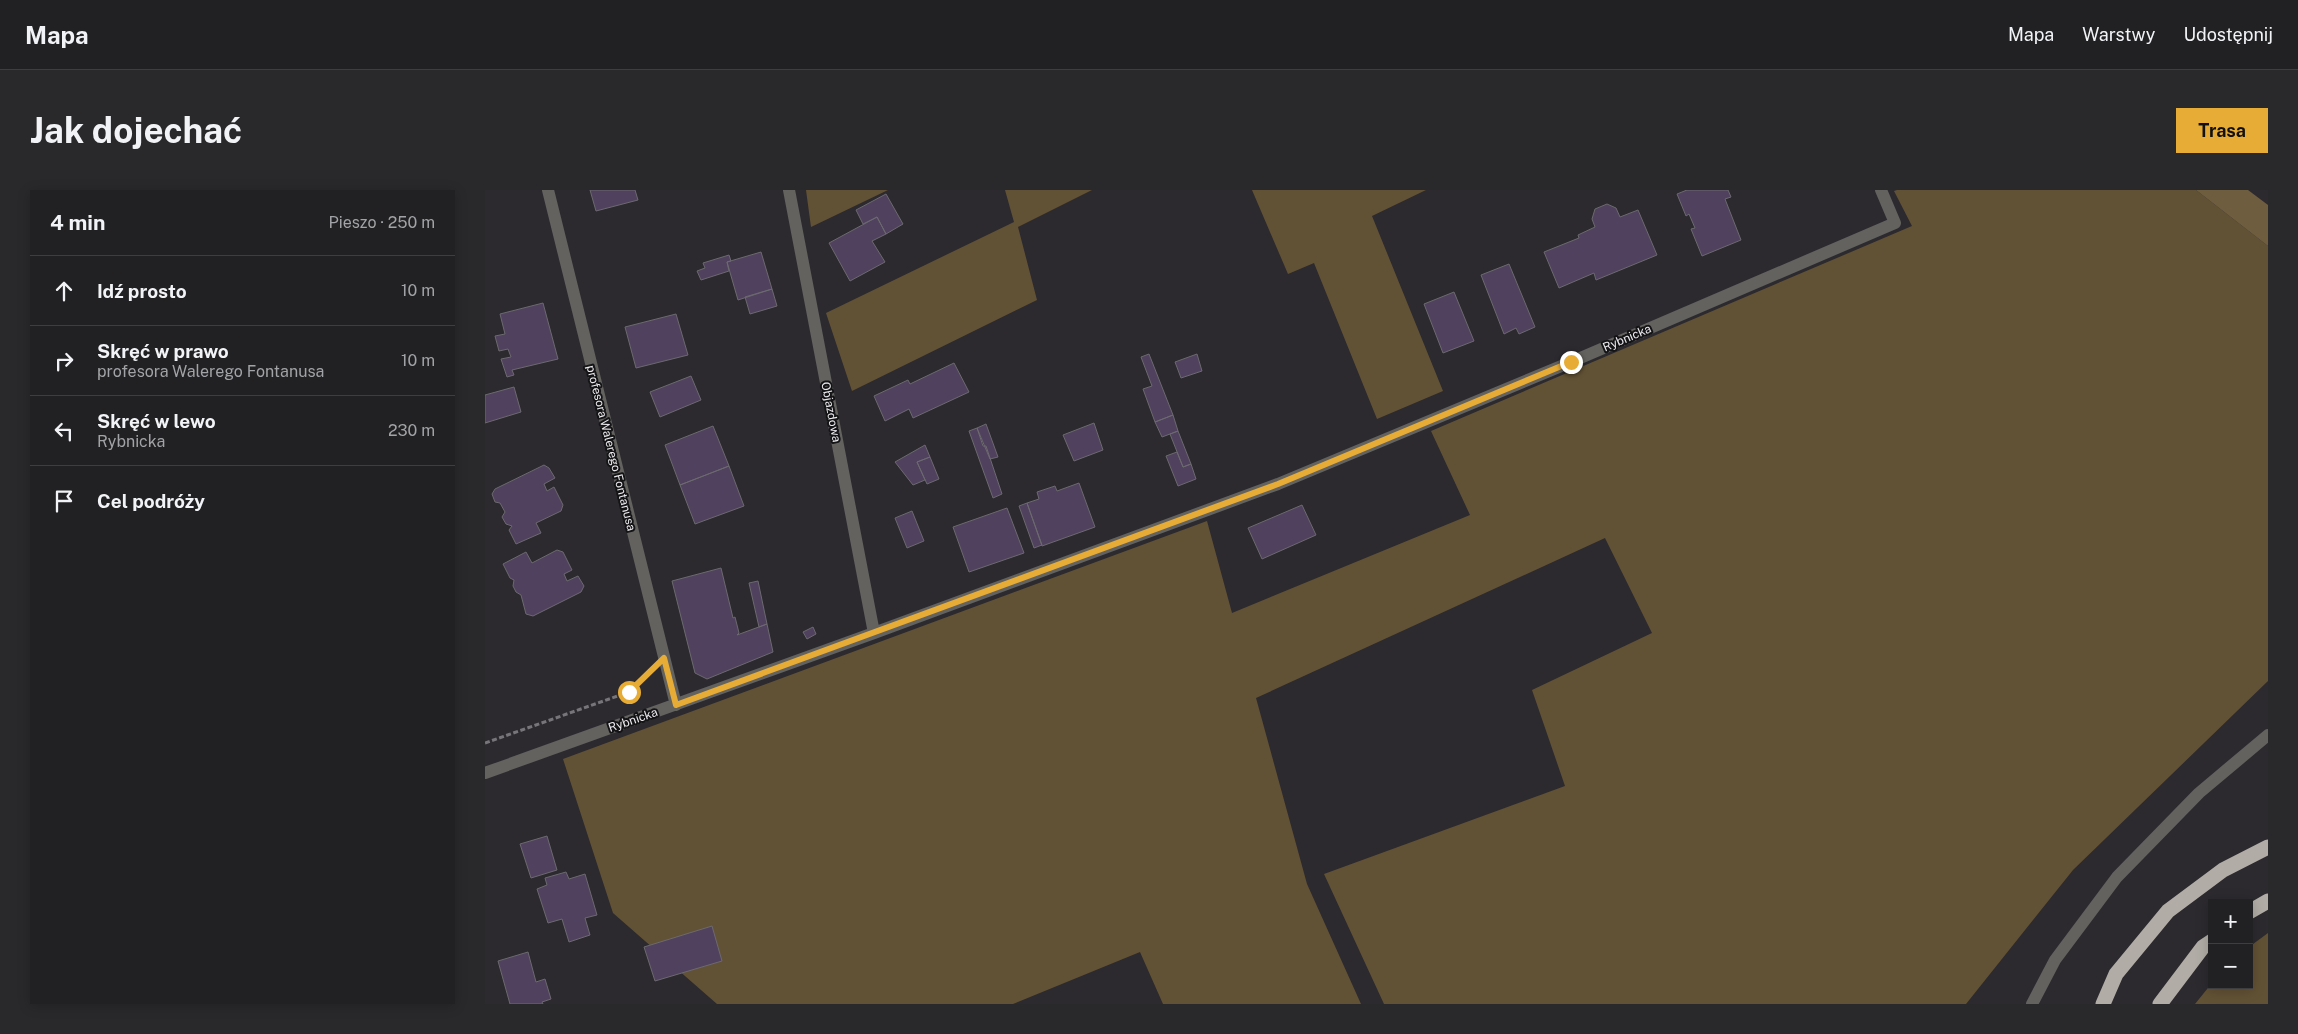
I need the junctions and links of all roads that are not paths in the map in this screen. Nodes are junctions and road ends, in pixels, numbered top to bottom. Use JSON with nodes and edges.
{"nodes":[{"id":1,"x":548,"y":190,"type":"edge"},
{"id":2,"x":789,"y":190,"type":"edge"},
{"id":3,"x":1881,"y":190,"type":"edge"},
{"id":4,"x":874,"y":633,"type":"junction"},
{"id":5,"x":676,"y":705,"type":"junction"},
{"id":6,"x":2268,"y":735,"type":"edge"},
{"id":7,"x":485,"y":773,"type":"edge"},
{"id":8,"x":2268,"y":847,"type":"edge"},
{"id":9,"x":2268,"y":901,"type":"edge"},
{"id":10,"x":2253,"y":910,"type":"edge"},
{"id":11,"x":2208,"y":944,"type":"edge"},
{"id":12,"x":2032,"y":1004,"type":"edge"},
{"id":13,"x":2103,"y":1004,"type":"edge"},
{"id":14,"x":2160,"y":1004,"type":"edge"}],
"edges":[{"from":1,"to":5,"type":"street","name":"profesora Walerego Fontanusa"},
{"from":2,"to":4,"type":"street","name":"Objazdowa"},
{"from":3,"to":4,"type":"street","name":"Rybnicka"},
{"from":4,"to":5,"type":"street","name":"Rybnicka"},
{"from":5,"to":7,"type":"street","name":"Rybnicka"},
{"from":6,"to":12,"type":"street"},
{"from":8,"to":13,"type":"highway"},
{"from":9,"to":10,"type":"highway"},
{"from":11,"to":14,"type":"highway"}]}
